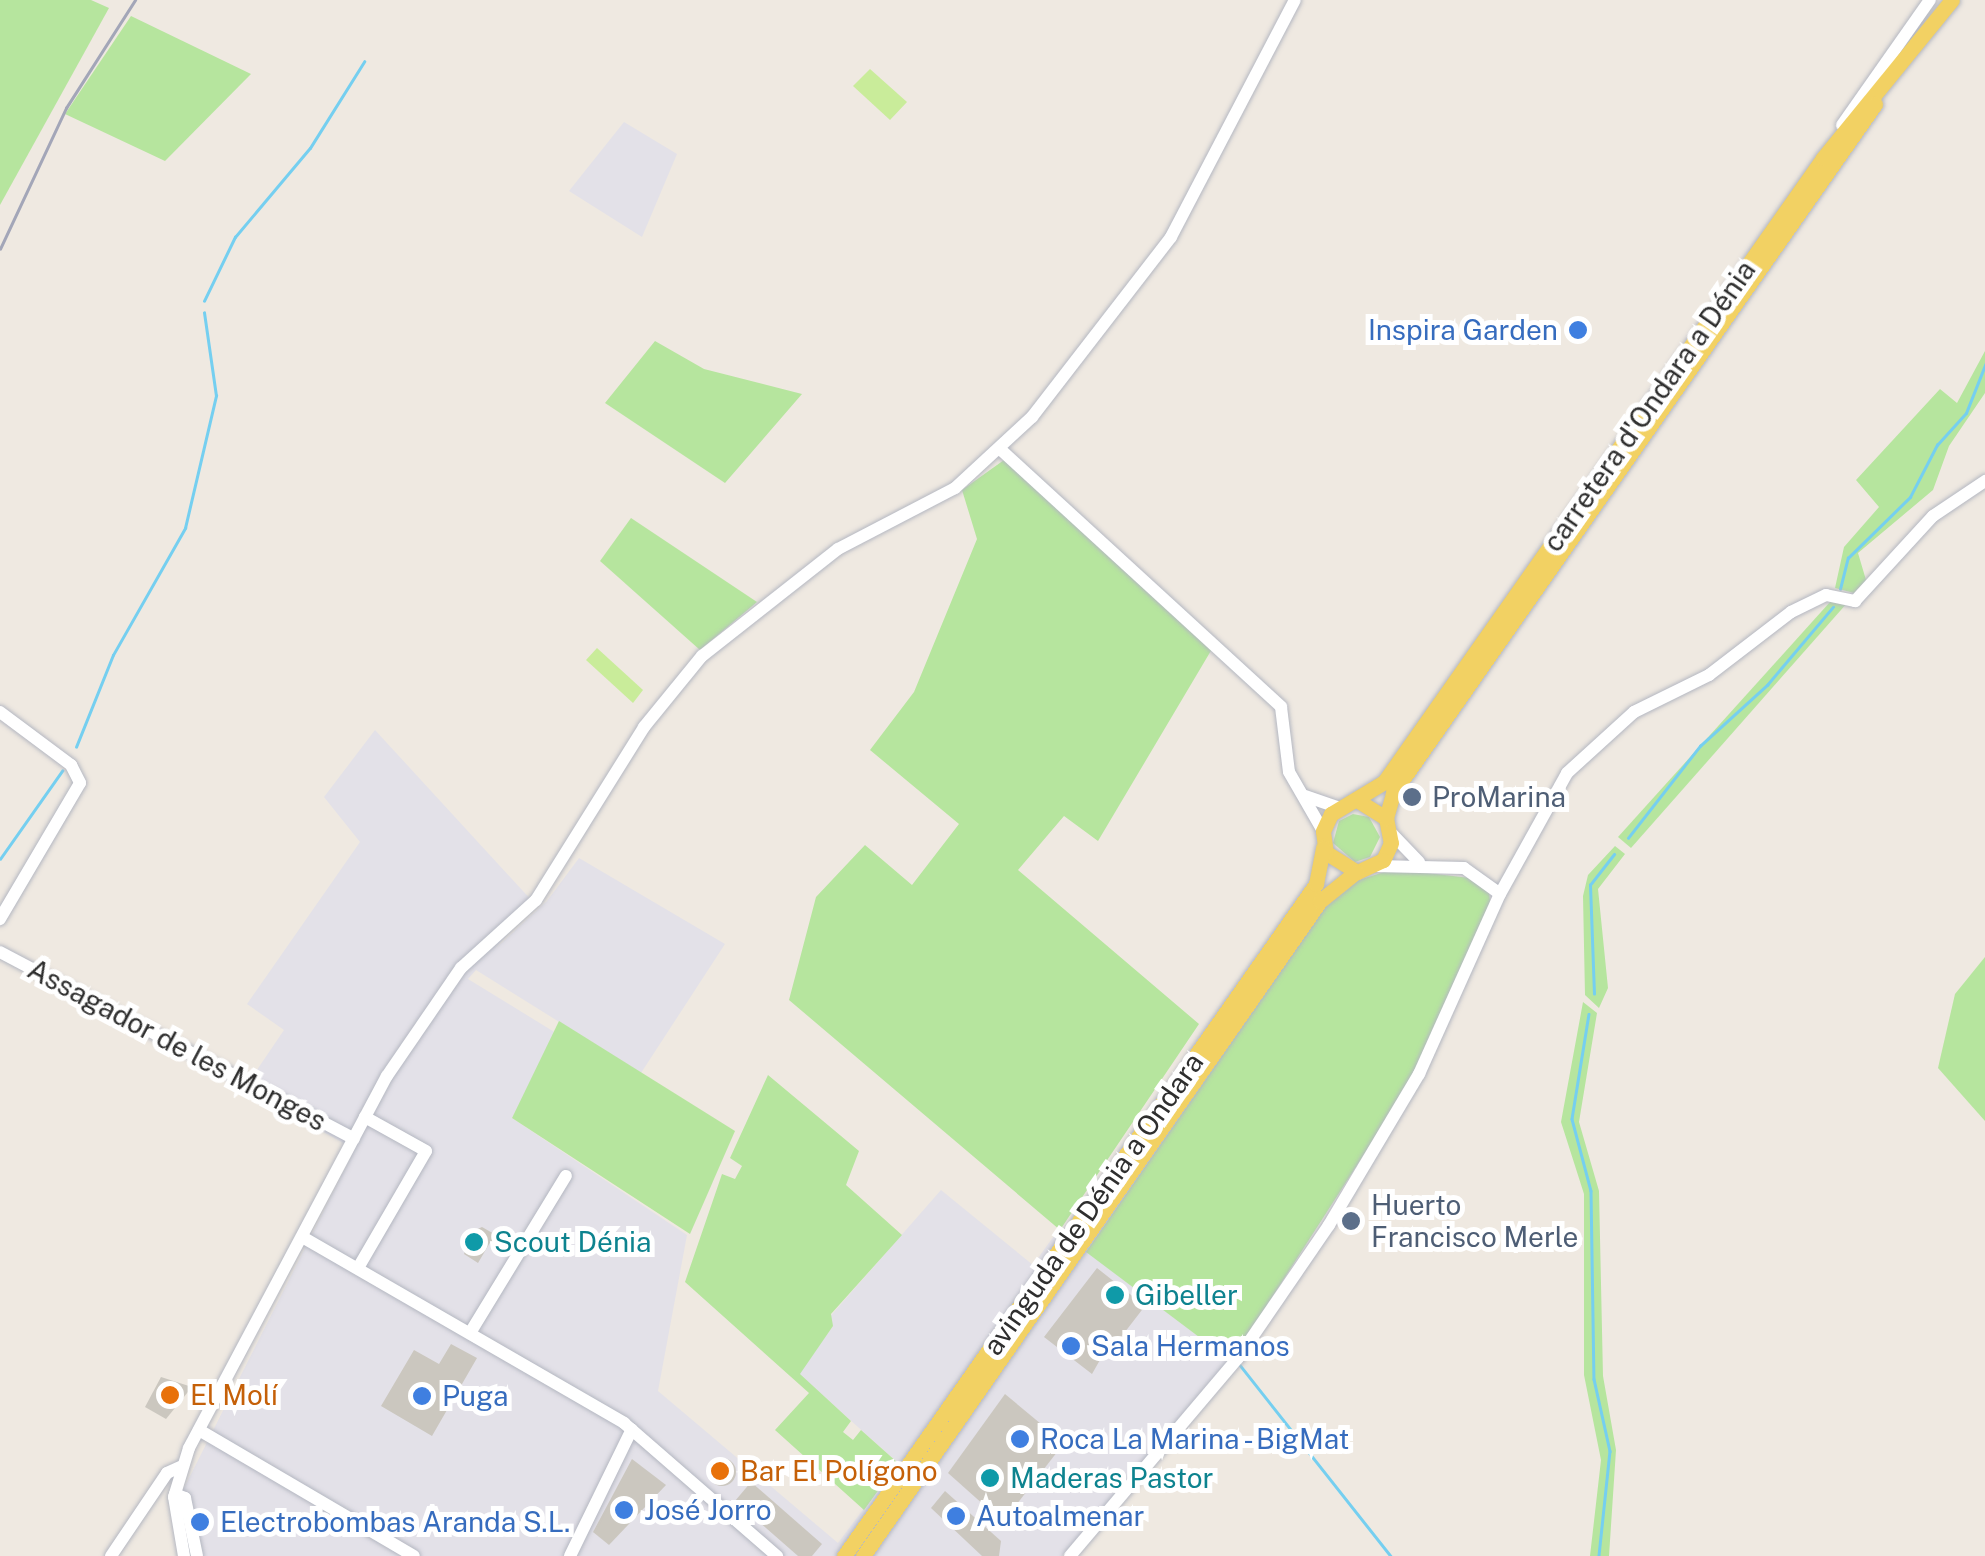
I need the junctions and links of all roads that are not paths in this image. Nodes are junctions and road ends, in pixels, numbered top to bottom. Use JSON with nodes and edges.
{"nodes":[{"id":1,"x":1295,"y":0,"type":"edge"},
{"id":2,"x":1941,"y":4,"type":"edge"},
{"id":3,"x":1002,"y":450,"type":"junction"},
{"id":4,"x":1985,"y":480,"type":"edge"},
{"id":5,"x":0,"y":712,"type":"edge"},
{"id":6,"x":1295,"y":789,"type":"junction"},
{"id":7,"x":1360,"y":802,"type":"junction"},
{"id":8,"x":1339,"y":808,"type":"junction"},
{"id":9,"x":1389,"y":826,"type":"junction"},
{"id":10,"x":1323,"y":838,"type":"junction"},
{"id":11,"x":1419,"y":862,"type":"junction"},
{"id":12,"x":1376,"y":866,"type":"junction"},
{"id":13,"x":1358,"y":872,"type":"junction"},
{"id":14,"x":1500,"y":894,"type":"junction"},
{"id":15,"x":5,"y":900,"type":"edge"},
{"id":16,"x":0,"y":920,"type":"edge"},
{"id":17,"x":0,"y":952,"type":"edge"},
{"id":18,"x":365,"y":1117,"type":"junction"},
{"id":19,"x":354,"y":1139,"type":"junction"},
{"id":20,"x":566,"y":1176,"type":"dead end"},
{"id":21,"x":304,"y":1238,"type":"junction"},
{"id":22,"x":358,"y":1268,"type":"junction"},
{"id":23,"x":470,"y":1333,"type":"junction"},
{"id":24,"x":632,"y":1428,"type":"junction"},
{"id":25,"x":199,"y":1430,"type":"junction"},
{"id":26,"x":180,"y":1467,"type":"junction"},
{"id":27,"x":175,"y":1494,"type":"junction"},
{"id":28,"x":775,"y":1555,"type":"edge"},
{"id":29,"x":111,"y":1556,"type":"edge"},
{"id":30,"x":184,"y":1556,"type":"edge"},
{"id":31,"x":197,"y":1556,"type":"edge"},
{"id":32,"x":414,"y":1556,"type":"edge"},
{"id":33,"x":570,"y":1556,"type":"edge"},
{"id":34,"x":844,"y":1556,"type":"edge"},
{"id":35,"x":863,"y":1556,"type":"edge"},
{"id":36,"x":1070,"y":1556,"type":"edge"}],
"edges":[{"from":1,"to":3,"type":"street"},
{"from":2,"to":7,"type":"main road","name":"carretera d'Ondara a Dénia"},
{"from":2,"to":9,"type":"main road","name":"carretera d'Ondara a Dénia"},
{"from":3,"to":6,"type":"street"},
{"from":3,"to":18,"type":"street"},
{"from":4,"to":14,"type":"street"},
{"from":5,"to":15,"type":"street"},
{"from":6,"to":8,"type":"street"},
{"from":6,"to":10,"type":"street"},
{"from":7,"to":8,"type":"main road"},
{"from":7,"to":9,"type":"main road"},
{"from":8,"to":10,"type":"main road"},
{"from":9,"to":11,"type":"street"},
{"from":9,"to":12,"type":"main road"},
{"from":10,"to":13,"type":"main road"},
{"from":10,"to":34,"type":"main road","name":"avinguda de Dénia a Ondara"},
{"from":11,"to":12,"type":"street"},
{"from":11,"to":14,"type":"street"},
{"from":12,"to":13,"type":"main road"},
{"from":13,"to":35,"type":"main road","name":"avinguda de Dénia a Ondara"},
{"from":14,"to":36,"type":"street"},
{"from":15,"to":16,"type":"street"},
{"from":17,"to":19,"type":"street","name":"Assagador de les Monges"},
{"from":18,"to":19,"type":"street"},
{"from":18,"to":22,"type":"street"},
{"from":19,"to":21,"type":"street"},
{"from":20,"to":23,"type":"street"},
{"from":21,"to":22,"type":"street"},
{"from":21,"to":25,"type":"street"},
{"from":22,"to":23,"type":"street"},
{"from":23,"to":24,"type":"street"},
{"from":24,"to":28,"type":"street"},
{"from":24,"to":33,"type":"street"},
{"from":25,"to":26,"type":"street"},
{"from":25,"to":32,"type":"street"},
{"from":26,"to":27,"type":"street"},
{"from":26,"to":29,"type":"street"},
{"from":27,"to":30,"type":"street"},
{"from":27,"to":31,"type":"street"}]}
